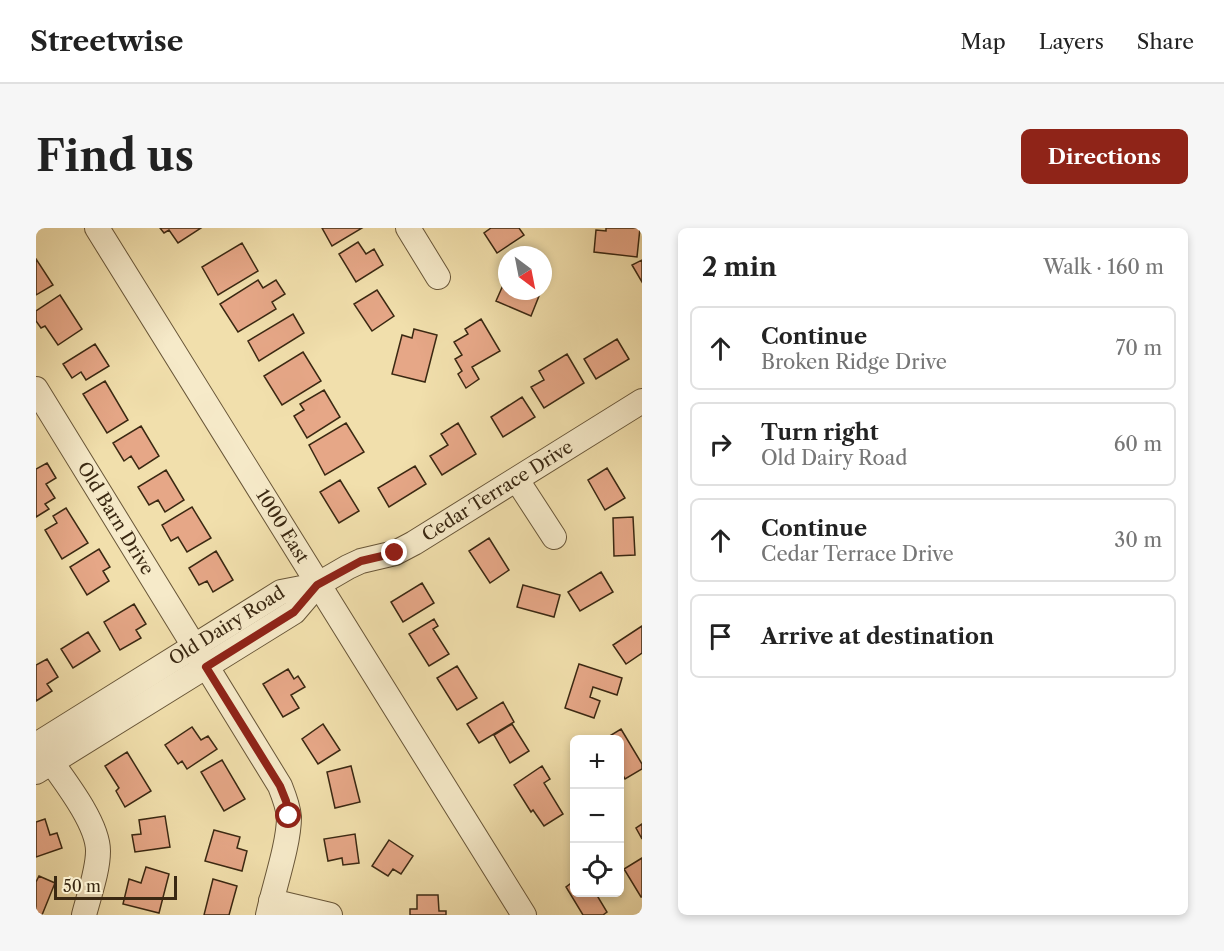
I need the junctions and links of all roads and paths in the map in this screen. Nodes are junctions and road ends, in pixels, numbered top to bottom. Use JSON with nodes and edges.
{"nodes":[{"id":1,"x":97,"y":228,"type":"edge"},
{"id":2,"x":408,"y":228,"type":"edge"},
{"id":3,"x":438,"y":277,"type":"dead end"},
{"id":4,"x":36,"y":389,"type":"edge"},
{"id":5,"x":642,"y":401,"type":"edge"},
{"id":6,"x":517,"y":480,"type":"junction"},
{"id":7,"x":554,"y":537,"type":"dead end"},
{"id":8,"x":317,"y":585,"type":"junction"},
{"id":9,"x":201,"y":656,"type":"junction"},
{"id":10,"x":41,"y":756,"type":"edge"},
{"id":11,"x":269,"y":908,"type":"edge"},
{"id":12,"x":84,"y":915,"type":"edge"},
{"id":13,"x":330,"y":915,"type":"edge"},
{"id":14,"x":524,"y":915,"type":"edge"}],
"edges":[{"from":1,"to":8,"type":"street","name":"1000 East"},
{"from":2,"to":3,"type":"street"},
{"from":4,"to":9,"type":"street","name":"Old Barn Drive"},
{"from":5,"to":6,"type":"street","name":"Cedar Terrace Drive"},
{"from":6,"to":7,"type":"street"},
{"from":6,"to":8,"type":"street","name":"Cedar Terrace Drive"},
{"from":8,"to":9,"type":"street","name":"Old Dairy Road"},
{"from":8,"to":14,"type":"street","name":"1000 East"},
{"from":9,"to":10,"type":"street","name":"Old Dairy Road"},
{"from":9,"to":11,"type":"street","name":"Old Barn Drive"},
{"from":10,"to":12,"type":"street"},
{"from":11,"to":13,"type":"street"}]}
